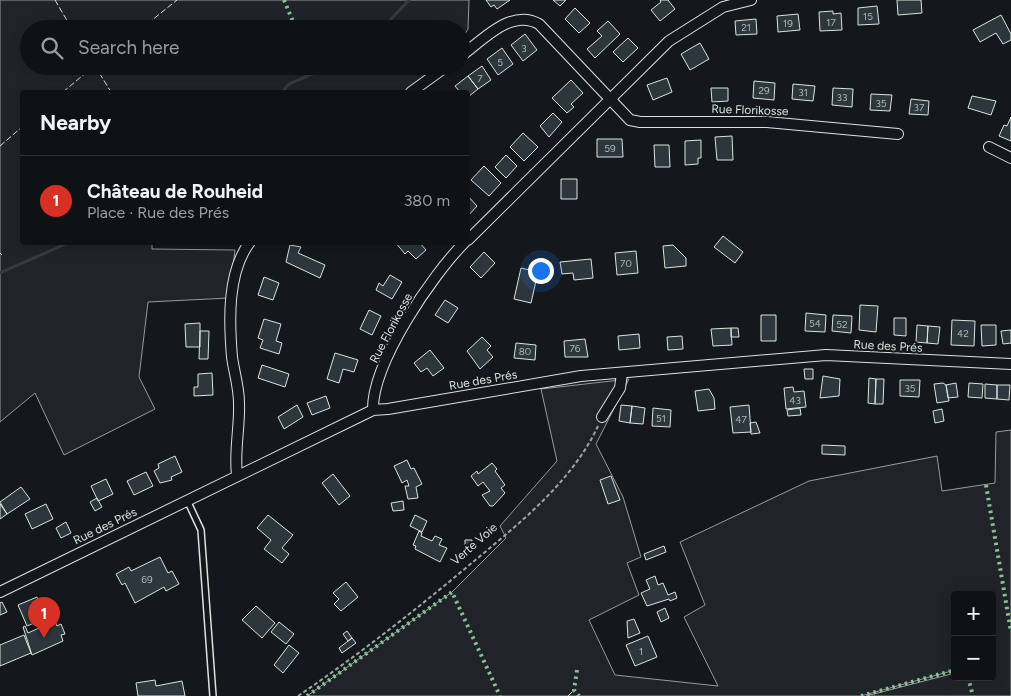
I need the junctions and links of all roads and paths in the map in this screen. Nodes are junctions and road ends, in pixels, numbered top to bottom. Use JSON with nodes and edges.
{"nodes":[{"id":1,"x":751,"y":0,"type":"edge"},
{"id":2,"x":470,"y":50,"type":"edge"},
{"id":3,"x":435,"y":75,"type":"edge"},
{"id":4,"x":414,"y":90,"type":"edge"},
{"id":5,"x":610,"y":98,"type":"junction"},
{"id":6,"x":898,"y":134,"type":"dead end"},
{"id":7,"x":989,"y":147,"type":"dead end"},
{"id":8,"x":1011,"y":158,"type":"edge"},
{"id":9,"x":470,"y":238,"type":"edge"},
{"id":10,"x":248,"y":245,"type":"edge"},
{"id":11,"x":463,"y":245,"type":"edge"},
{"id":12,"x":1011,"y":364,"type":"edge"},
{"id":13,"x":622,"y":373,"type":"junction"},
{"id":14,"x":373,"y":410,"type":"junction"},
{"id":15,"x":602,"y":417,"type":"joint"},
{"id":16,"x":237,"y":475,"type":"junction"},
{"id":17,"x":187,"y":499,"type":"junction"},
{"id":18,"x":0,"y":592,"type":"edge"},
{"id":19,"x":213,"y":696,"type":"edge"},
{"id":20,"x":298,"y":696,"type":"edge"}],
"edges":[{"from":1,"to":5,"type":"street","name":"Rue Florikosse"},
{"from":2,"to":5,"type":"street"},
{"from":3,"to":4,"type":"street"},
{"from":5,"to":6,"type":"street","name":"Rue Florikosse"},
{"from":5,"to":9,"type":"street","name":"Rue Florikosse"},
{"from":7,"to":8,"type":"street"},
{"from":10,"to":16,"type":"street"},
{"from":11,"to":14,"type":"street","name":"Rue Florikosse"},
{"from":12,"to":13,"type":"street","name":"Rue des Prés"},
{"from":13,"to":14,"type":"street","name":"Rue des Prés"},
{"from":13,"to":15,"type":"street"},
{"from":14,"to":16,"type":"street","name":"Rue des Prés"},
{"from":15,"to":20,"type":"path","name":"Verte Voie"},
{"from":16,"to":17,"type":"street","name":"Rue des Prés"},
{"from":17,"to":18,"type":"street","name":"Rue des Prés"},
{"from":17,"to":19,"type":"lane"}]}
